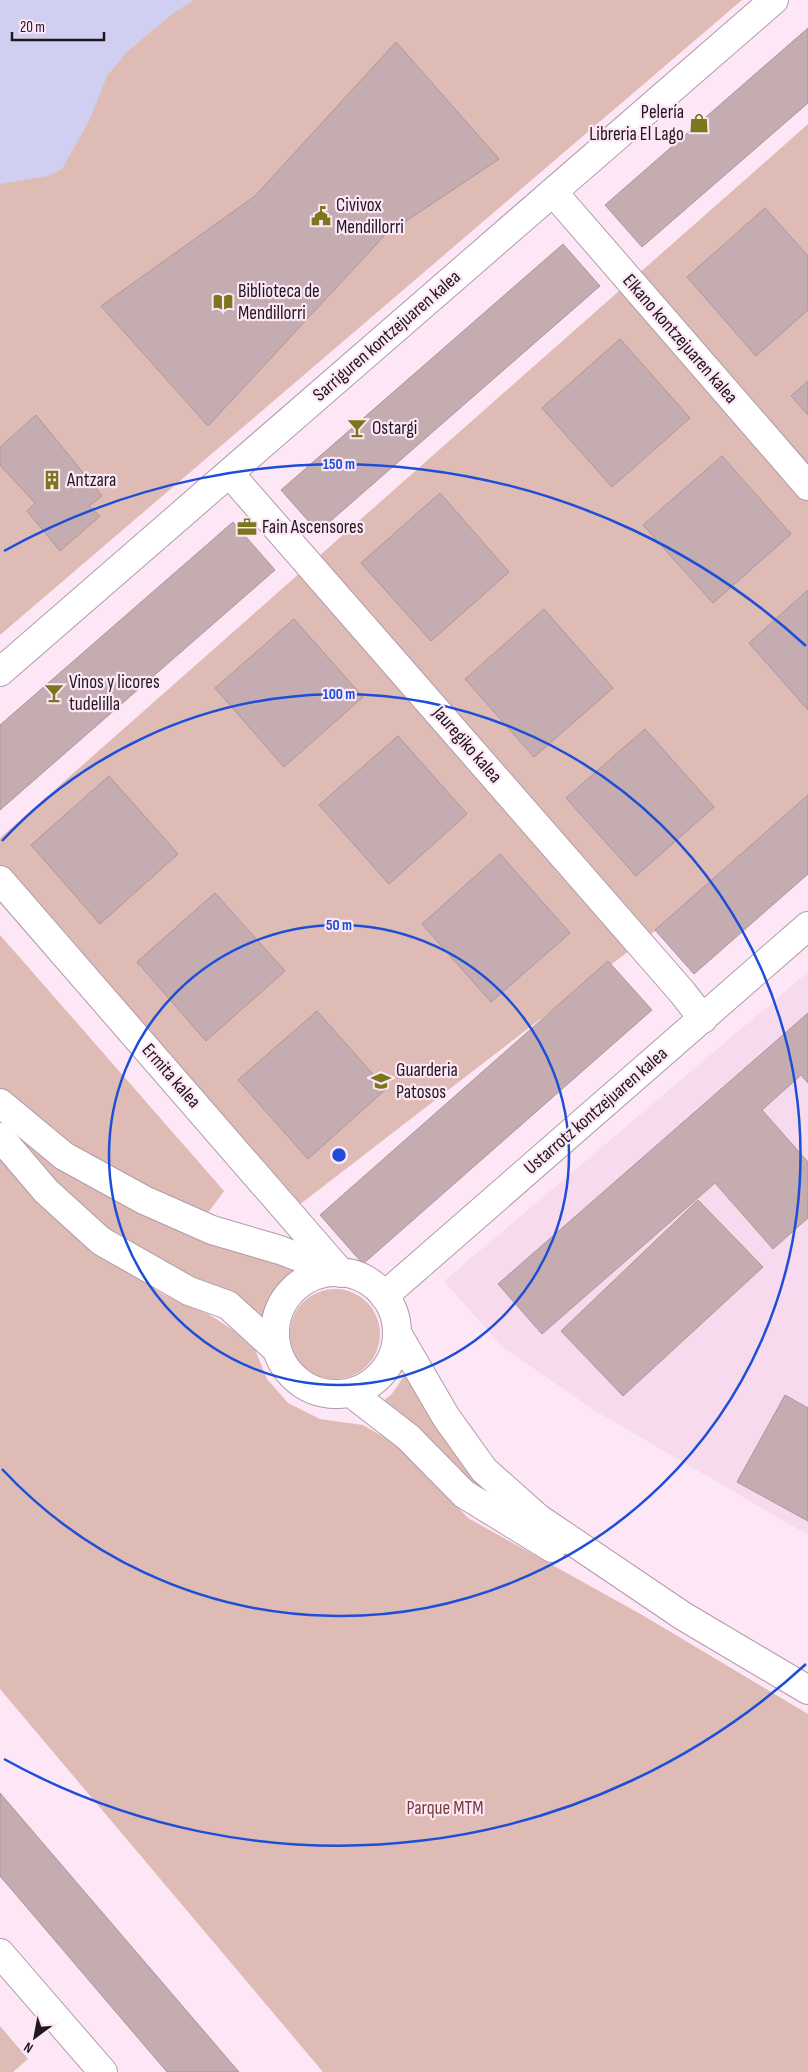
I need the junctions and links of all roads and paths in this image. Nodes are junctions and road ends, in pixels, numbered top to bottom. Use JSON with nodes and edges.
{"nodes":[{"id":1,"x":774,"y":0,"type":"edge"},
{"id":2,"x":553,"y":192,"type":"junction"},
{"id":3,"x":230,"y":474,"type":"junction"},
{"id":4,"x":808,"y":486,"type":"edge"},
{"id":5,"x":0,"y":672,"type":"edge"},
{"id":6,"x":0,"y":880,"type":"edge"},
{"id":7,"x":808,"y":926,"type":"edge"},
{"id":8,"x":703,"y":1019,"type":"junction"},
{"id":9,"x":0,"y":1103,"type":"edge"},
{"id":10,"x":0,"y":1137,"type":"edge"},
{"id":11,"x":336,"y":1273,"type":"junction"},
{"id":12,"x":384,"y":1296,"type":"junction"},
{"id":13,"x":397,"y":1333,"type":"junction"},
{"id":14,"x":276,"y":1349,"type":"junction"},
{"id":15,"x":351,"y":1393,"type":"junction"},
{"id":16,"x":683,"y":1616,"type":"junction"},
{"id":17,"x":808,"y":1690,"type":"edge"},
{"id":18,"x":0,"y":1953,"type":"edge"},
{"id":19,"x":102,"y":2072,"type":"edge"}],
"edges":[{"from":1,"to":2,"type":"street","name":"Sarriguren kontzejuaren kalea"},
{"from":2,"to":3,"type":"street","name":"Sarriguren kontzejuaren kalea"},
{"from":2,"to":4,"type":"street","name":"Elkano kontzejuaren kalea"},
{"from":3,"to":5,"type":"street","name":"Sarriguren kontzejuaren kalea"},
{"from":3,"to":8,"type":"street","name":"Jauregiko kalea"},
{"from":6,"to":11,"type":"street","name":"Ermita kalea"},
{"from":7,"to":8,"type":"street","name":"Ustarrotz kontzejuaren kalea"},
{"from":8,"to":12,"type":"street","name":"Ustarrotz kontzejuaren kalea"},
{"from":9,"to":11,"type":"street"},
{"from":10,"to":14,"type":"street"},
{"from":11,"to":12,"type":"street"},
{"from":11,"to":14,"type":"street"},
{"from":12,"to":13,"type":"street"},
{"from":13,"to":15,"type":"street"},
{"from":13,"to":16,"type":"street"},
{"from":14,"to":15,"type":"street"},
{"from":15,"to":16,"type":"street"},
{"from":16,"to":17,"type":"street"},
{"from":18,"to":19,"type":"street"}]}
